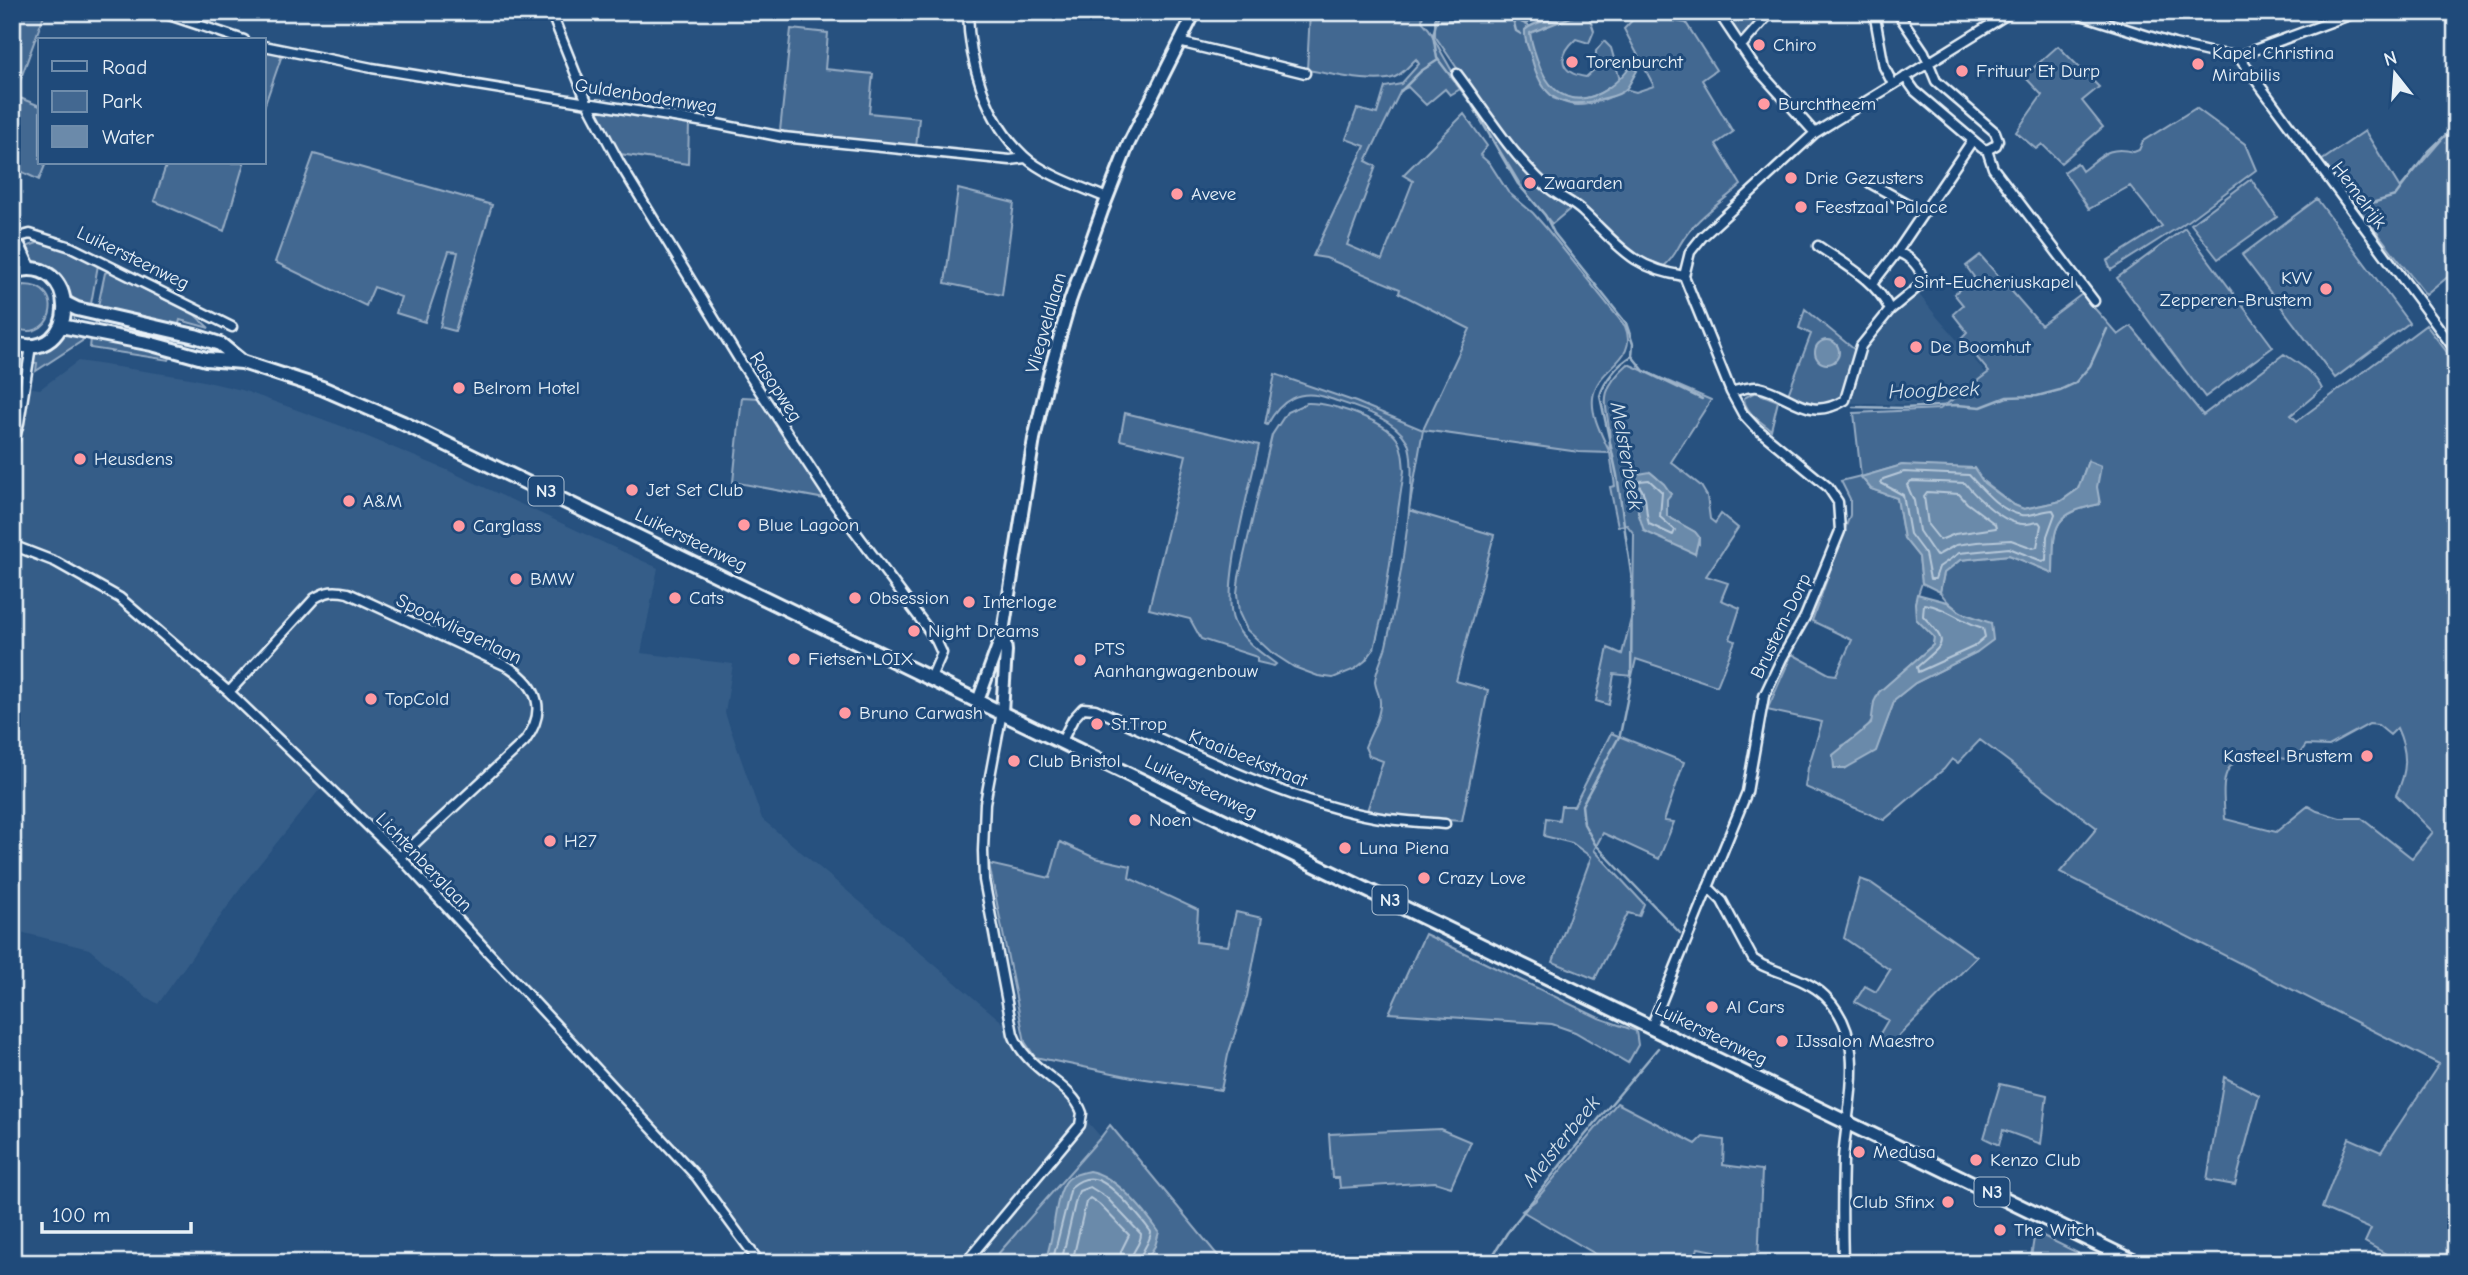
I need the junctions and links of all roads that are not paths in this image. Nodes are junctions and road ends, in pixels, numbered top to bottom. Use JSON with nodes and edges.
{"nodes":[{"id":1,"x":160,"y":12,"type":"edge"},
{"id":2,"x":551,"y":12,"type":"edge"},
{"id":3,"x":968,"y":12,"type":"edge"},
{"id":4,"x":1195,"y":12,"type":"edge"},
{"id":5,"x":1667,"y":12,"type":"edge"},
{"id":6,"x":1685,"y":12,"type":"edge"},
{"id":7,"x":1718,"y":12,"type":"edge"},
{"id":8,"x":1771,"y":12,"type":"edge"},
{"id":9,"x":1874,"y":12,"type":"edge"},
{"id":10,"x":1897,"y":12,"type":"edge"},
{"id":11,"x":2011,"y":12,"type":"edge"},
{"id":12,"x":2072,"y":12,"type":"edge"},
{"id":13,"x":2358,"y":12,"type":"edge"},
{"id":14,"x":238,"y":38,"type":"edge"},
{"id":15,"x":1179,"y":42,"type":"junction"},
{"id":16,"x":266,"y":46,"type":"edge"},
{"id":17,"x":1740,"y":47,"type":"junction"},
{"id":18,"x":2238,"y":57,"type":"junction"},
{"id":19,"x":1928,"y":64,"type":"junction"},
{"id":20,"x":1305,"y":73,"type":"dead end"},
{"id":21,"x":1457,"y":74,"type":"dead end"},
{"id":22,"x":1905,"y":77,"type":"junction"},
{"id":23,"x":1893,"y":84,"type":"junction"},
{"id":24,"x":587,"y":102,"type":"junction"},
{"id":25,"x":1815,"y":133,"type":"junction"},
{"id":26,"x":1972,"y":141,"type":"junction"},
{"id":27,"x":1987,"y":150,"type":"junction"},
{"id":28,"x":1025,"y":158,"type":"junction"},
{"id":29,"x":1870,"y":183,"type":"dead end"},
{"id":30,"x":1107,"y":198,"type":"junction"},
{"id":31,"x":1924,"y":213,"type":"junction"},
{"id":32,"x":13,"y":238,"type":"edge"},
{"id":33,"x":1818,"y":246,"type":"dead end"},
{"id":34,"x":1897,"y":252,"type":"junction"},
{"id":35,"x":30,"y":269,"type":"junction"},
{"id":36,"x":12,"y":272,"type":"edge"},
{"id":37,"x":1685,"y":276,"type":"junction"},
{"id":38,"x":1872,"y":284,"type":"junction"},
{"id":39,"x":2094,"y":301,"type":"dead end"},
{"id":40,"x":65,"y":303,"type":"junction"},
{"id":41,"x":1890,"y":310,"type":"junction"},
{"id":42,"x":61,"y":326,"type":"junction"},
{"id":43,"x":232,"y":327,"type":"dead end"},
{"id":44,"x":14,"y":344,"type":"edge"},
{"id":45,"x":31,"y":346,"type":"junction"},
{"id":46,"x":2456,"y":351,"type":"edge"},
{"id":47,"x":242,"y":362,"type":"junction"},
{"id":48,"x":12,"y":379,"type":"edge"},
{"id":49,"x":1731,"y":392,"type":"junction"},
{"id":50,"x":12,"y":448,"type":"edge"},
{"id":51,"x":12,"y":545,"type":"edge"},
{"id":52,"x":1003,"y":632,"type":"junction"},
{"id":53,"x":931,"y":678,"type":"junction"},
{"id":54,"x":229,"y":692,"type":"junction"},
{"id":55,"x":978,"y":701,"type":"junction"},
{"id":56,"x":1002,"y":712,"type":"junction"},
{"id":57,"x":1062,"y":741,"type":"junction"},
{"id":58,"x":1445,"y":824,"type":"dead end"},
{"id":59,"x":400,"y":857,"type":"junction"},
{"id":60,"x":1708,"y":887,"type":"junction"},
{"id":61,"x":1651,"y":1027,"type":"junction"},
{"id":62,"x":1847,"y":1121,"type":"junction"},
{"id":63,"x":760,"y":1263,"type":"edge"},
{"id":64,"x":965,"y":1263,"type":"edge"},
{"id":65,"x":1843,"y":1263,"type":"edge"},
{"id":66,"x":2137,"y":1263,"type":"edge"}],
"edges":[{"from":1,"to":14,"type":"street"},
{"from":2,"to":24,"type":"street","name":"Rasopweg"},
{"from":3,"to":28,"type":"street"},
{"from":4,"to":15,"type":"main road","name":"Vliegveldlaan"},
{"from":5,"to":6,"type":"street"},
{"from":7,"to":17,"type":"street"},
{"from":8,"to":17,"type":"street"},
{"from":9,"to":23,"type":"street"},
{"from":10,"to":19,"type":"street"},
{"from":11,"to":19,"type":"street"},
{"from":12,"to":18,"type":"street"},
{"from":13,"to":18,"type":"street"},
{"from":15,"to":20,"type":"street"},
{"from":15,"to":30,"type":"main road","name":"Vliegveldlaan"},
{"from":16,"to":24,"type":"street","name":"Guldenbodemweg"},
{"from":17,"to":25,"type":"street"},
{"from":18,"to":46,"type":"street","name":"Hemelrijk"},
{"from":19,"to":22,"type":"street"},
{"from":19,"to":27,"type":"street"},
{"from":21,"to":37,"type":"street"},
{"from":22,"to":23,"type":"street"},
{"from":22,"to":26,"type":"street"},
{"from":23,"to":25,"type":"street"},
{"from":24,"to":28,"type":"street","name":"Guldenbodemweg"},
{"from":24,"to":53,"type":"street","name":"Rasopweg"},
{"from":25,"to":37,"type":"street"},
{"from":26,"to":27,"type":"street"},
{"from":26,"to":31,"type":"street"},
{"from":27,"to":39,"type":"street"},
{"from":28,"to":30,"type":"street"},
{"from":29,"to":31,"type":"street"},
{"from":30,"to":52,"type":"main road","name":"Vliegveldlaan"},
{"from":31,"to":34,"type":"street"},
{"from":32,"to":35,"type":"main road","name":"Luikersteenweg"},
{"from":32,"to":43,"type":"street","name":"Luikersteenweg"},
{"from":33,"to":38,"type":"street"},
{"from":34,"to":38,"type":"street"},
{"from":34,"to":41,"type":"street"},
{"from":35,"to":36,"type":"main road"},
{"from":35,"to":40,"type":"main road"},
{"from":37,"to":49,"type":"street","name":"Brustem-Dorp"},
{"from":38,"to":41,"type":"street"},
{"from":40,"to":42,"type":"main road"},
{"from":40,"to":47,"type":"main road","name":"Luikersteenweg","number":"N3"},
{"from":41,"to":49,"type":"street"},
{"from":42,"to":45,"type":"main road"},
{"from":42,"to":47,"type":"main road","name":"Luikersteenweg","number":"N3"},
{"from":44,"to":45,"type":"main road"},
{"from":44,"to":48,"type":"street"},
{"from":45,"to":50,"type":"street"},
{"from":47,"to":53,"type":"main road","name":"Luikersteenweg","number":"N3"},
{"from":49,"to":60,"type":"street","name":"Brustem-Dorp"},
{"from":51,"to":54,"type":"street","name":"Lichtenberglaan"},
{"from":52,"to":55,"type":"main road","name":"Vliegveldlaan"},
{"from":52,"to":56,"type":"main road","name":"Vliegveldlaan"},
{"from":53,"to":55,"type":"main road","name":"Luikersteenweg","number":"N3"},
{"from":54,"to":59,"type":"street","name":"Lichtenberglaan"},
{"from":54,"to":59,"type":"street","name":"Spookvliegerlaan"},
{"from":55,"to":56,"type":"main road","name":"Luikersteenweg","number":"N3"},
{"from":56,"to":57,"type":"main road","name":"Luikersteenweg","number":"N3"},
{"from":56,"to":64,"type":"street"},
{"from":57,"to":58,"type":"street","name":"Kraaibeekstraat"},
{"from":57,"to":61,"type":"main road","name":"Luikersteenweg","number":"N3"},
{"from":59,"to":63,"type":"street","name":"Lichtenberglaan"},
{"from":60,"to":61,"type":"street","name":"Brustem-Dorp"},
{"from":60,"to":62,"type":"street"},
{"from":61,"to":62,"type":"main road","name":"Luikersteenweg","number":"N3"},
{"from":62,"to":65,"type":"street"},
{"from":62,"to":66,"type":"main road","name":"Luikersteenweg","number":"N3"}]}
